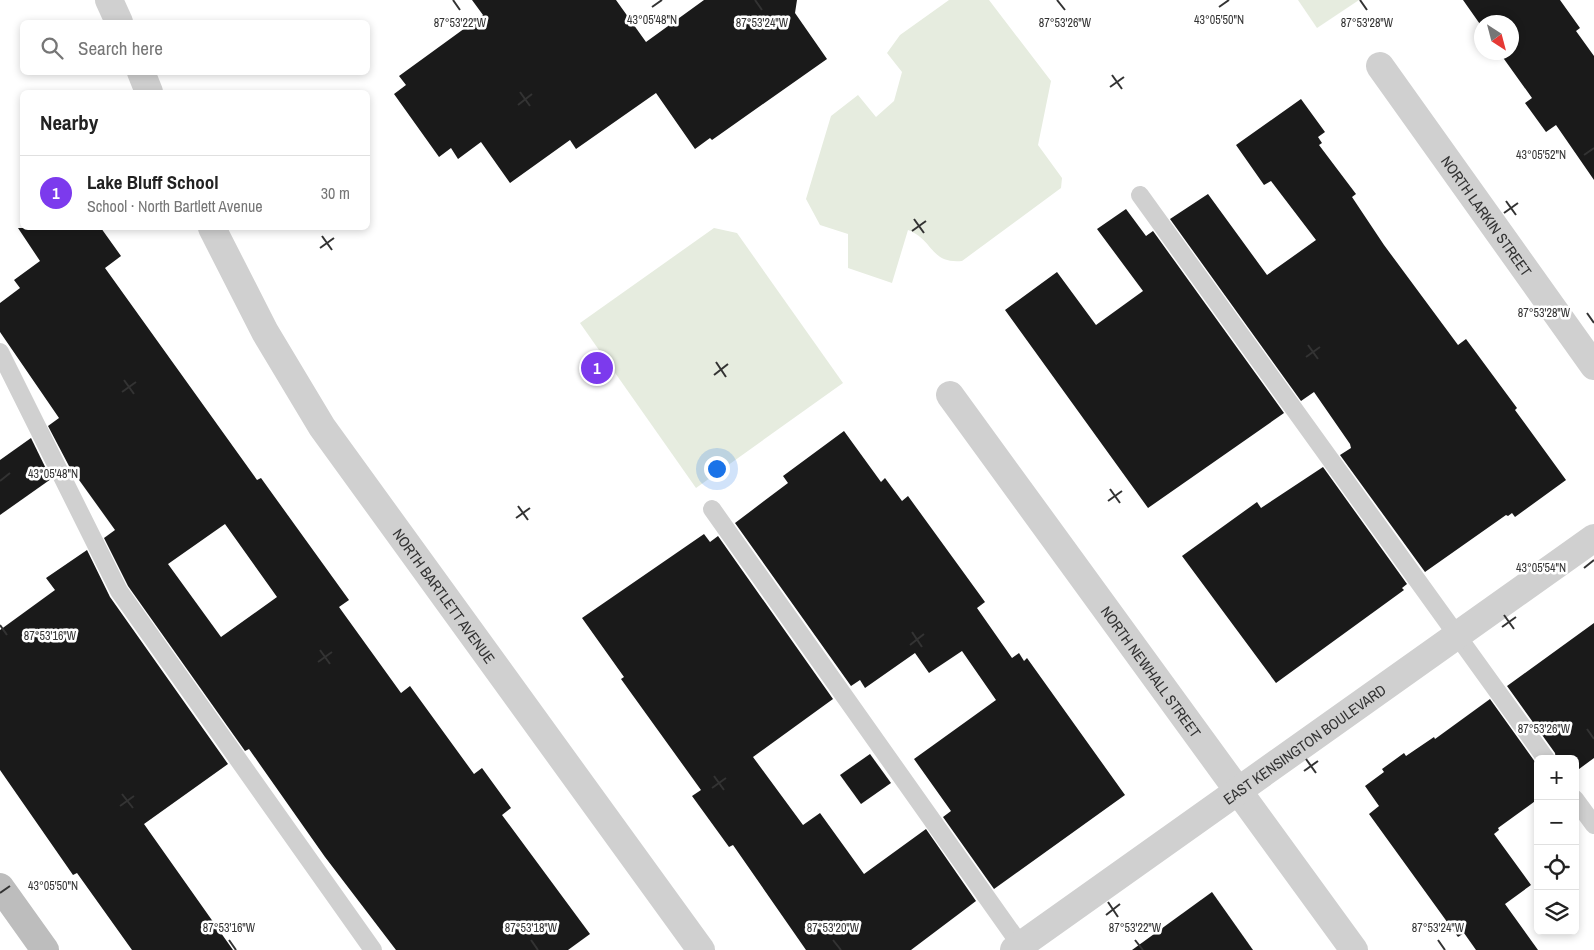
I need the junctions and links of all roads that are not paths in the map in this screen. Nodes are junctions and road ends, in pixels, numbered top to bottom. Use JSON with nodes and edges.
{"nodes":[{"id":1,"x":109,"y":0,"type":"edge"},
{"id":2,"x":117,"y":20,"type":"edge"},
{"id":3,"x":1380,"y":66,"type":"dead end"},
{"id":4,"x":142,"y":75,"type":"edge"},
{"id":5,"x":148,"y":90,"type":"edge"},
{"id":6,"x":1140,"y":196,"type":"dead end"},
{"id":7,"x":213,"y":230,"type":"edge"},
{"id":8,"x":0,"y":352,"type":"edge"},
{"id":9,"x":1594,"y":366,"type":"edge"},
{"id":10,"x":950,"y":395,"type":"dead end"},
{"id":11,"x":712,"y":509,"type":"dead end"},
{"id":12,"x":1594,"y":538,"type":"edge"},
{"id":13,"x":1457,"y":635,"type":"junction"},
{"id":14,"x":1543,"y":755,"type":"edge"},
{"id":15,"x":1239,"y":789,"type":"junction"},
{"id":16,"x":1576,"y":800,"type":"edge"},
{"id":17,"x":1594,"y":825,"type":"edge"},
{"id":18,"x":0,"y":887,"type":"edge"},
{"id":19,"x":1020,"y":948,"type":"edge"},
{"id":20,"x":45,"y":950,"type":"edge"},
{"id":21,"x":373,"y":950,"type":"edge"},
{"id":22,"x":701,"y":950,"type":"edge"},
{"id":23,"x":1354,"y":950,"type":"edge"}],
"edges":[{"from":1,"to":2,"type":"street"},
{"from":3,"to":9,"type":"street","name":"NORTH LARKIN STREET"},
{"from":4,"to":5,"type":"street"},
{"from":6,"to":13,"type":"lane"},
{"from":7,"to":22,"type":"street","name":"NORTH BARTLETT AVENUE"},
{"from":8,"to":21,"type":"lane"},
{"from":10,"to":15,"type":"street","name":"NORTH NEWHALL STREET"},
{"from":11,"to":19,"type":"lane"},
{"from":12,"to":13,"type":"street","name":"EAST KENSINGTON BOULEVARD"},
{"from":13,"to":14,"type":"lane"},
{"from":13,"to":15,"type":"street","name":"EAST KENSINGTON BOULEVARD"},
{"from":15,"to":19,"type":"street","name":"EAST KENSINGTON BOULEVARD"},
{"from":15,"to":23,"type":"street","name":"NORTH NEWHALL STREET"},
{"from":16,"to":17,"type":"lane"},
{"from":18,"to":20,"type":"main road"}]}
